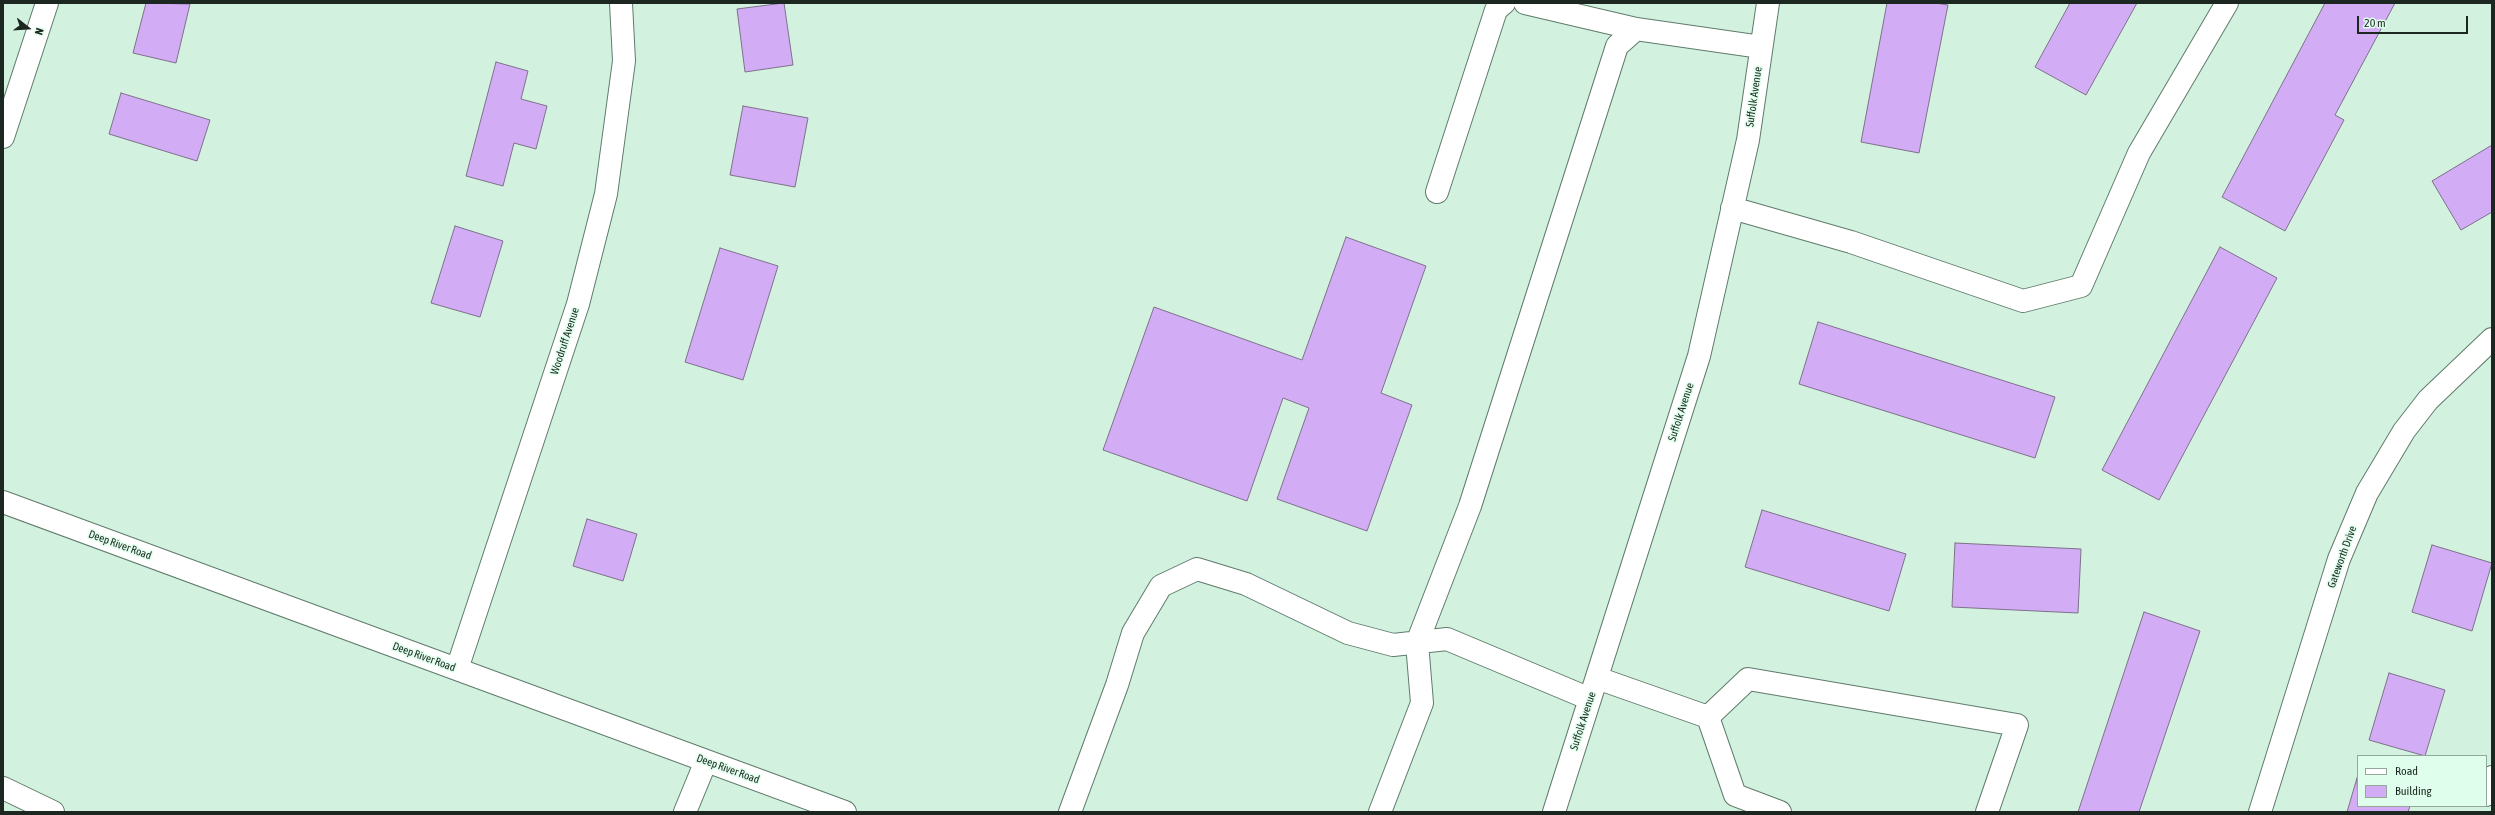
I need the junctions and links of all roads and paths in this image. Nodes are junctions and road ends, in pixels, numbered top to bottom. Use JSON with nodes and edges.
{"nodes":[{"id":1,"x":47,"y":3,"type":"edge"},
{"id":2,"x":621,"y":3,"type":"edge"},
{"id":3,"x":1504,"y":3,"type":"edge"},
{"id":4,"x":1525,"y":3,"type":"edge"},
{"id":5,"x":1768,"y":3,"type":"edge"},
{"id":6,"x":2227,"y":3,"type":"edge"},
{"id":7,"x":1636,"y":29,"type":"junction"},
{"id":8,"x":1761,"y":47,"type":"junction"},
{"id":9,"x":3,"y":136,"type":"edge"},
{"id":10,"x":1437,"y":192,"type":"dead end"},
{"id":11,"x":1732,"y":208,"type":"junction"},
{"id":12,"x":2492,"y":339,"type":"edge"},
{"id":13,"x":3,"y":502,"type":"edge"},
{"id":14,"x":1417,"y":643,"type":"junction"},
{"id":15,"x":457,"y":669,"type":"junction"},
{"id":16,"x":1597,"y":678,"type":"junction"},
{"id":17,"x":1590,"y":699,"type":"junction"},
{"id":18,"x":1708,"y":717,"type":"junction"},
{"id":19,"x":706,"y":761,"type":"junction"},
{"id":20,"x":2492,"y":777,"type":"edge"},
{"id":21,"x":3,"y":788,"type":"edge"},
{"id":22,"x":2487,"y":792,"type":"edge"},
{"id":23,"x":53,"y":812,"type":"edge"},
{"id":24,"x":685,"y":812,"type":"edge"},
{"id":25,"x":845,"y":812,"type":"edge"},
{"id":26,"x":1070,"y":812,"type":"edge"},
{"id":27,"x":1380,"y":812,"type":"edge"},
{"id":28,"x":1554,"y":812,"type":"edge"},
{"id":29,"x":1780,"y":812,"type":"edge"},
{"id":30,"x":1987,"y":812,"type":"edge"},
{"id":31,"x":2260,"y":812,"type":"edge"}],
"edges":[{"from":1,"to":9,"type":"street"},
{"from":2,"to":15,"type":"street","name":"Woodruff Avenue"},
{"from":3,"to":10,"type":"street"},
{"from":4,"to":7,"type":"street"},
{"from":5,"to":8,"type":"street","name":"Suffolk Avenue"},
{"from":6,"to":11,"type":"street"},
{"from":7,"to":8,"type":"street"},
{"from":7,"to":14,"type":"street"},
{"from":8,"to":11,"type":"street","name":"Suffolk Avenue"},
{"from":11,"to":16,"type":"street","name":"Suffolk Avenue"},
{"from":12,"to":31,"type":"street","name":"Gateworth Drive"},
{"from":13,"to":15,"type":"street","name":"Deep River Road"},
{"from":14,"to":17,"type":"street"},
{"from":14,"to":26,"type":"street"},
{"from":14,"to":27,"type":"street"},
{"from":15,"to":19,"type":"street","name":"Deep River Road"},
{"from":16,"to":17,"type":"street","name":"Suffolk Avenue"},
{"from":16,"to":18,"type":"street"},
{"from":17,"to":28,"type":"street","name":"Suffolk Avenue"},
{"from":18,"to":29,"type":"street"},
{"from":18,"to":30,"type":"street"},
{"from":19,"to":24,"type":"street"},
{"from":19,"to":25,"type":"street","name":"Deep River Road"},
{"from":20,"to":22,"type":"street"},
{"from":21,"to":23,"type":"street"}]}
